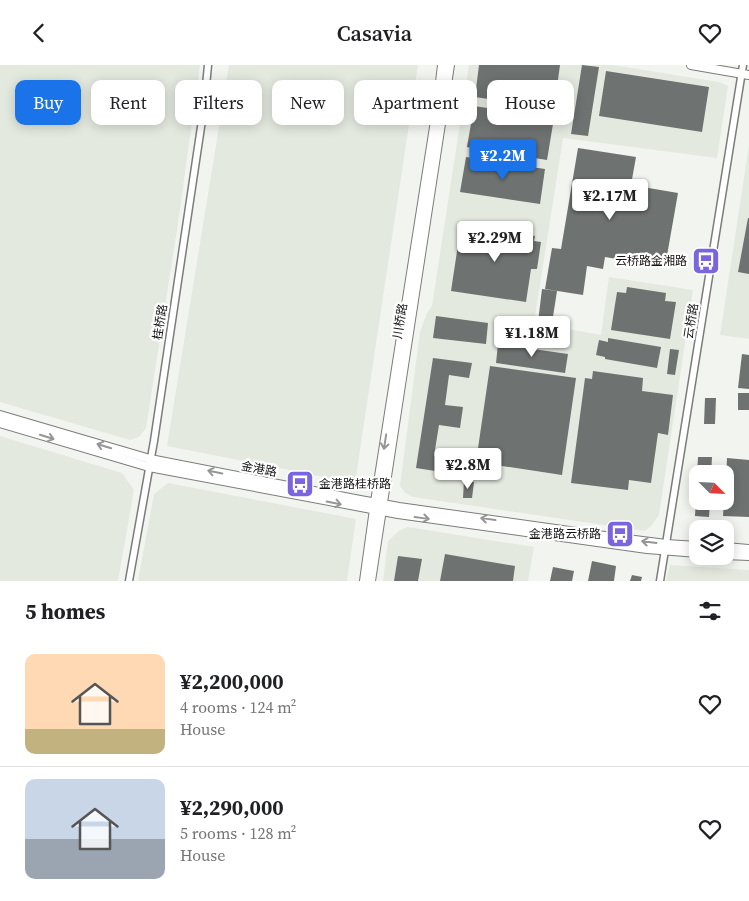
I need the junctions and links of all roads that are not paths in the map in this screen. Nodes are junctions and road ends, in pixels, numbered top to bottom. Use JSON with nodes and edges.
{"nodes":[{"id":1,"x":208,"y":65,"type":"edge"},
{"id":2,"x":442,"y":65,"type":"edge"},
{"id":3,"x":450,"y":65,"type":"edge"},
{"id":4,"x":691,"y":65,"type":"edge"},
{"id":5,"x":745,"y":71,"type":"edge"},
{"id":6,"x":0,"y":415,"type":"edge"},
{"id":7,"x":0,"y":423,"type":"edge"},
{"id":8,"x":150,"y":463,"type":"junction"},
{"id":9,"x":378,"y":507,"type":"junction"},
{"id":10,"x":689,"y":546,"type":"edge"},
{"id":11,"x":665,"y":547,"type":"junction"},
{"id":12,"x":734,"y":548,"type":"edge"},
{"id":13,"x":749,"y":549,"type":"edge"},
{"id":14,"x":689,"y":551,"type":"edge"},
{"id":15,"x":734,"y":555,"type":"edge"},
{"id":16,"x":749,"y":556,"type":"edge"},
{"id":17,"x":129,"y":581,"type":"edge"},
{"id":18,"x":364,"y":581,"type":"edge"},
{"id":19,"x":371,"y":581,"type":"edge"},
{"id":20,"x":660,"y":581,"type":"edge"}],
"edges":[{"from":1,"to":8,"type":"street","name":"桂桥路"},
{"from":2,"to":9,"type":"street","name":"川桥路","one_way":true},
{"from":3,"to":9,"type":"street","name":"川桥路"},
{"from":4,"to":5,"type":"street"},
{"from":5,"to":11,"type":"street","name":"云桥路"},
{"from":8,"to":6,"type":"street","name":"金港路","one_way":true},
{"from":7,"to":8,"type":"street","name":"金港路","one_way":true},
{"from":8,"to":9,"type":"street","name":"金港路"},
{"from":8,"to":17,"type":"street","name":"桂桥路"},
{"from":9,"to":11,"type":"street","name":"金港路"},
{"from":9,"to":18,"type":"street","name":"川桥路"},
{"from":9,"to":19,"type":"street","name":"川桥路"},
{"from":10,"to":11,"type":"street","name":"金港路"},
{"from":11,"to":14,"type":"street","name":"金港路"},
{"from":11,"to":20,"type":"street","name":"云桥路"},
{"from":12,"to":13,"type":"street"},
{"from":15,"to":16,"type":"street"}]}
